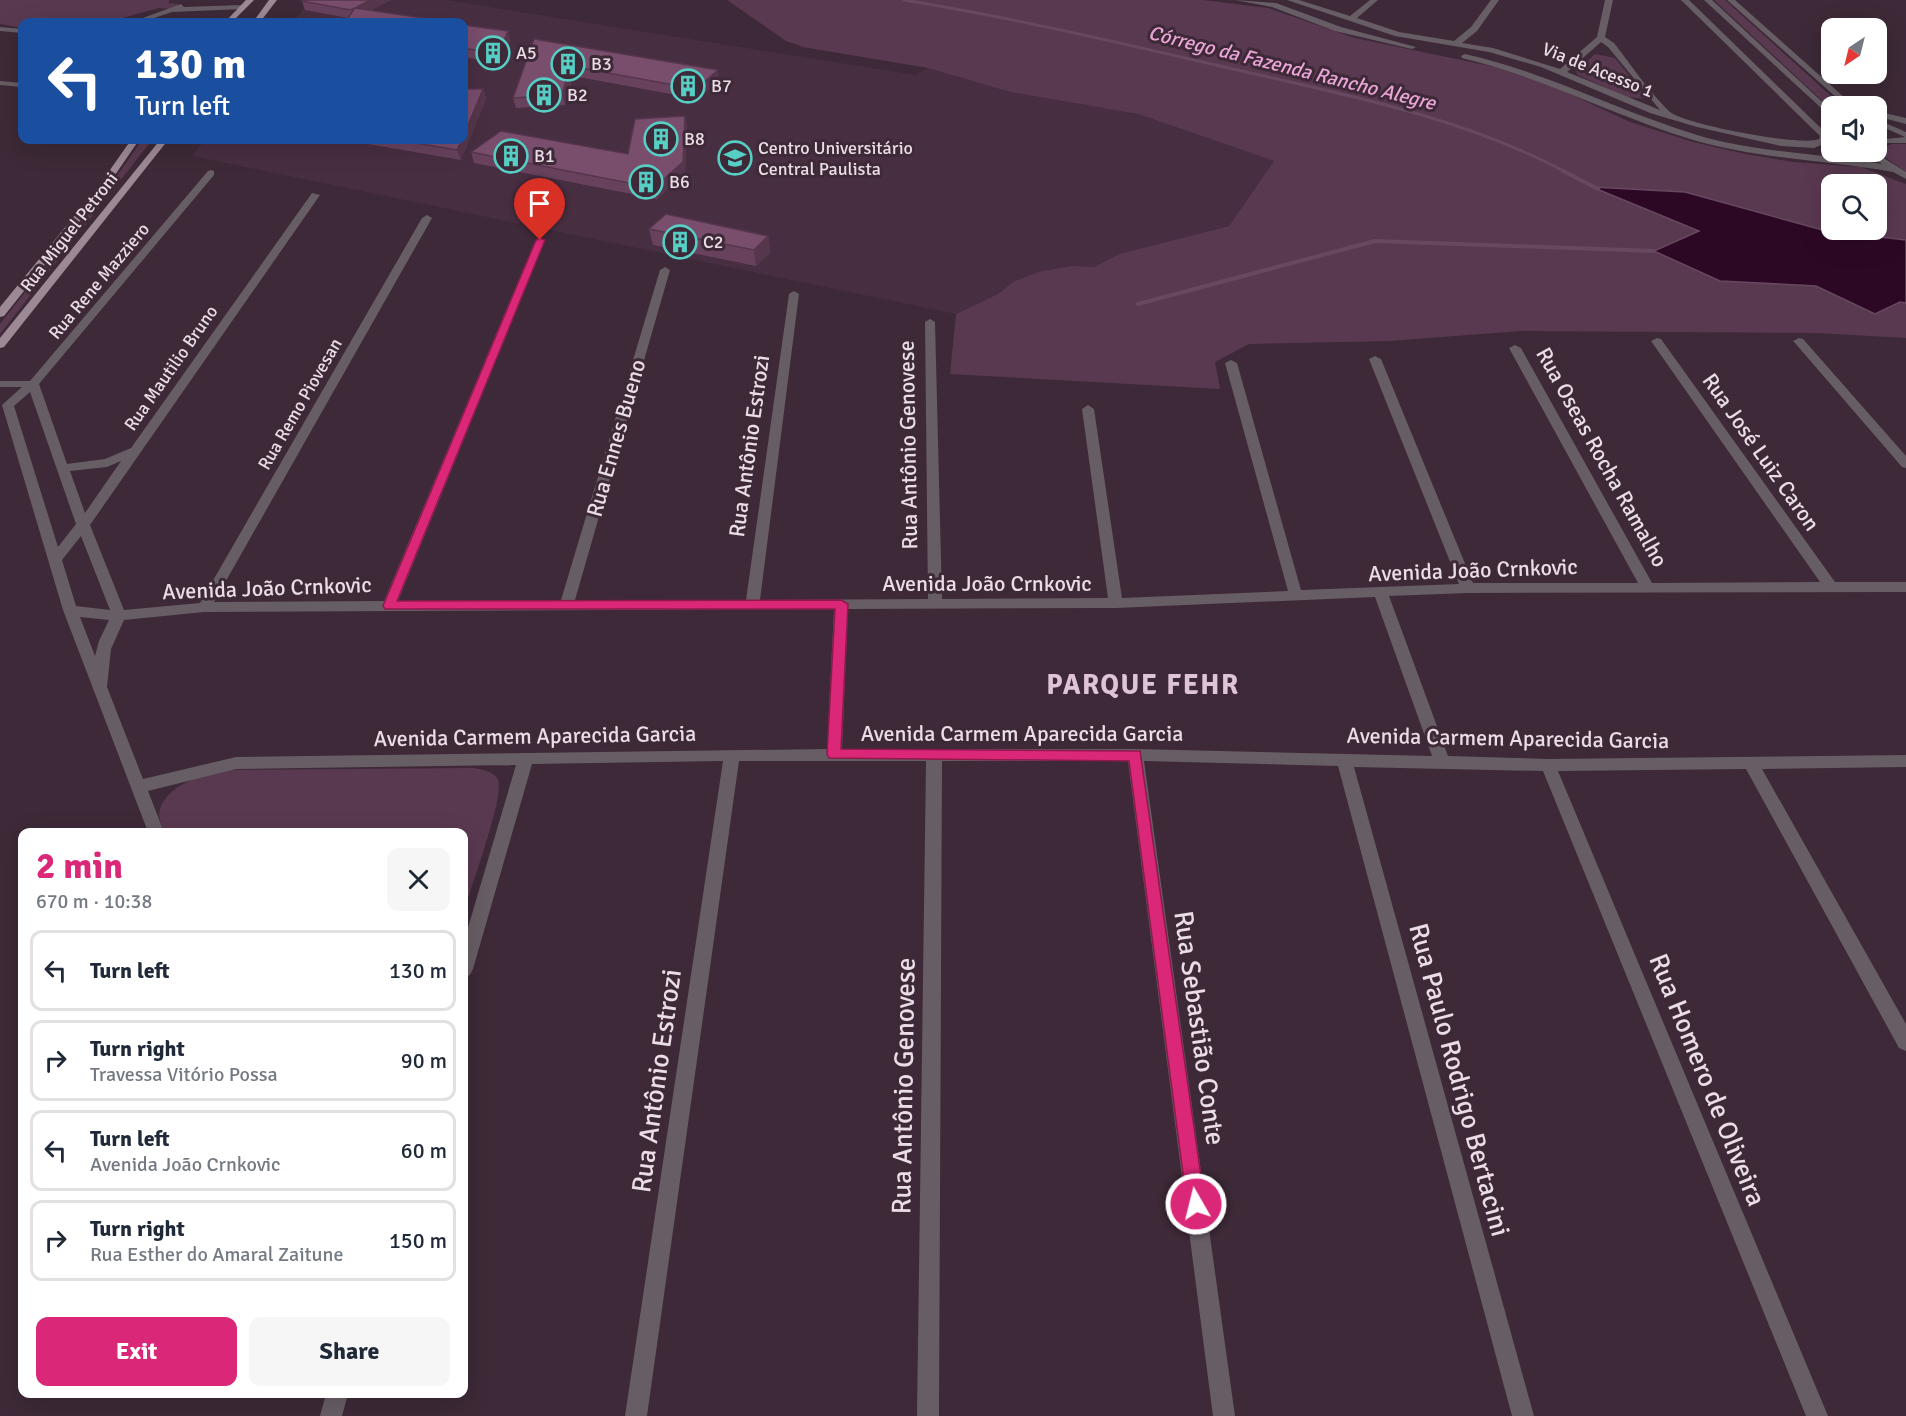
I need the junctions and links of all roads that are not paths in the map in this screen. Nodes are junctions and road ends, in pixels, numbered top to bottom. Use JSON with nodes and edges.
{"nodes":[{"id":1,"x":190,"y":0,"type":"edge"},
{"id":2,"x":250,"y":0,"type":"edge"},
{"id":3,"x":273,"y":0,"type":"edge"},
{"id":4,"x":1239,"y":0,"type":"edge"},
{"id":5,"x":1291,"y":0,"type":"edge"},
{"id":6,"x":1374,"y":0,"type":"edge"},
{"id":7,"x":1495,"y":0,"type":"edge"},
{"id":8,"x":1609,"y":0,"type":"edge"},
{"id":9,"x":1685,"y":0,"type":"edge"},
{"id":10,"x":1708,"y":0,"type":"edge"},
{"id":11,"x":1731,"y":0,"type":"edge"},
{"id":12,"x":243,"y":8,"type":"junction"},
{"id":13,"x":174,"y":10,"type":"junction"},
{"id":14,"x":149,"y":18,"type":"edge"},
{"id":15,"x":232,"y":18,"type":"edge"},
{"id":16,"x":259,"y":18,"type":"edge"},
{"id":17,"x":1350,"y":20,"type":"junction"},
{"id":18,"x":0,"y":29,"type":"edge"},
{"id":19,"x":18,"y":31,"type":"edge"},
{"id":20,"x":1601,"y":38,"type":"junction"},
{"id":21,"x":1456,"y":44,"type":"junction"},
{"id":22,"x":1426,"y":49,"type":"dead end"},
{"id":23,"x":1446,"y":52,"type":"dead end"},
{"id":24,"x":1563,"y":71,"type":"junction"},
{"id":25,"x":0,"y":82,"type":"edge"},
{"id":26,"x":18,"y":84,"type":"edge"},
{"id":27,"x":1839,"y":96,"type":"edge"},
{"id":28,"x":1821,"y":106,"type":"edge"},
{"id":29,"x":1670,"y":116,"type":"junction"},
{"id":30,"x":1887,"y":116,"type":"edge"},
{"id":31,"x":1906,"y":120,"type":"edge"},
{"id":32,"x":1887,"y":128,"type":"edge"},
{"id":33,"x":1906,"y":137,"type":"edge"},
{"id":34,"x":1887,"y":140,"type":"edge"},
{"id":35,"x":132,"y":144,"type":"edge"},
{"id":36,"x":161,"y":144,"type":"edge"},
{"id":37,"x":1821,"y":157,"type":"edge"},
{"id":38,"x":1800,"y":158,"type":"junction"},
{"id":39,"x":1883,"y":162,"type":"edge"},
{"id":40,"x":1893,"y":169,"type":"junction"},
{"id":41,"x":211,"y":173,"type":"dead end"},
{"id":42,"x":1906,"y":176,"type":"edge"},
{"id":43,"x":315,"y":195,"type":"dead end"},
{"id":44,"x":427,"y":218,"type":"dead end"},
{"id":45,"x":540,"y":240,"type":"dead end"},
{"id":46,"x":665,"y":270,"type":"dead end"},
{"id":47,"x":795,"y":294,"type":"dead end"},
{"id":48,"x":0,"y":314,"type":"edge"},
{"id":49,"x":930,"y":322,"type":"dead end"},
{"id":50,"x":1799,"y":340,"type":"dead end"},
{"id":51,"x":1657,"y":341,"type":"dead end"},
{"id":52,"x":0,"y":345,"type":"edge"},
{"id":53,"x":1515,"y":348,"type":"dead end"},
{"id":54,"x":1375,"y":359,"type":"dead end"},
{"id":55,"x":1231,"y":363,"type":"dead end"},
{"id":56,"x":0,"y":384,"type":"edge"},
{"id":57,"x":33,"y":384,"type":"junction"},
{"id":58,"x":4,"y":405,"type":"edge"},
{"id":59,"x":1088,"y":409,"type":"dead end"},
{"id":60,"x":136,"y":450,"type":"junction"},
{"id":61,"x":1906,"y":464,"type":"edge"},
{"id":62,"x":63,"y":468,"type":"junction"},
{"id":63,"x":83,"y":525,"type":"junction"},
{"id":64,"x":54,"y":560,"type":"junction"},
{"id":65,"x":1831,"y":587,"type":"junction"},
{"id":66,"x":1468,"y":588,"type":"junction"},
{"id":67,"x":1648,"y":588,"type":"junction"},
{"id":68,"x":1905,"y":588,"type":"edge"},
{"id":69,"x":1381,"y":594,"type":"junction"},
{"id":70,"x":1296,"y":596,"type":"junction"},
{"id":71,"x":935,"y":603,"type":"junction"},
{"id":72,"x":1116,"y":603,"type":"junction"},
{"id":73,"x":841,"y":604,"type":"junction"},
{"id":74,"x":567,"y":605,"type":"junction"},
{"id":75,"x":752,"y":605,"type":"junction"},
{"id":76,"x":389,"y":606,"type":"junction"},
{"id":77,"x":204,"y":607,"type":"junction"},
{"id":78,"x":70,"y":610,"type":"junction"},
{"id":79,"x":119,"y":616,"type":"junction"},
{"id":80,"x":100,"y":696,"type":"junction"},
{"id":81,"x":834,"y":754,"type":"junction"},
{"id":82,"x":732,"y":755,"type":"junction"},
{"id":83,"x":1135,"y":755,"type":"junction"},
{"id":84,"x":934,"y":756,"type":"junction"},
{"id":85,"x":526,"y":759,"type":"junction"},
{"id":86,"x":1344,"y":759,"type":"junction"},
{"id":87,"x":1443,"y":761,"type":"junction"},
{"id":88,"x":1906,"y":761,"type":"edge"},
{"id":89,"x":1751,"y":763,"type":"junction"},
{"id":90,"x":1548,"y":765,"type":"junction"},
{"id":91,"x":140,"y":786,"type":"junction"},
{"id":92,"x":155,"y":828,"type":"edge"},
{"id":93,"x":468,"y":955,"type":"edge"},
{"id":94,"x":1906,"y":1042,"type":"edge"},
{"id":95,"x":336,"y":1398,"type":"edge"},
{"id":96,"x":331,"y":1416,"type":"edge"},
{"id":97,"x":636,"y":1416,"type":"edge"},
{"id":98,"x":928,"y":1416,"type":"edge"},
{"id":99,"x":1224,"y":1416,"type":"edge"},
{"id":100,"x":1523,"y":1416,"type":"edge"},
{"id":101,"x":1817,"y":1416,"type":"edge"}],
"edges":[{"from":1,"to":13,"type":"street"},
{"from":2,"to":12,"type":"main road"},
{"from":3,"to":16,"type":"main road"},
{"from":4,"to":22,"type":"street"},
{"from":5,"to":17,"type":"street","name":"Via de Acesso 1"},
{"from":6,"to":17,"type":"street"},
{"from":7,"to":21,"type":"street"},
{"from":8,"to":20,"type":"street"},
{"from":9,"to":29,"type":"street","name":"Via de Acesso 1"},
{"from":10,"to":28,"type":"street"},
{"from":11,"to":27,"type":"street"},
{"from":12,"to":13,"type":"street"},
{"from":12,"to":15,"type":"main road"},
{"from":13,"to":14,"type":"street"},
{"from":17,"to":21,"type":"street","name":"Via de Acesso 1"},
{"from":18,"to":19,"type":"street"},
{"from":20,"to":24,"type":"street"},
{"from":20,"to":29,"type":"street"},
{"from":21,"to":24,"type":"street","name":"Via de Acesso 1"},
{"from":23,"to":38,"type":"street"},
{"from":24,"to":29,"type":"street","name":"Via de Acesso 1"},
{"from":25,"to":26,"type":"street"},
{"from":30,"to":31,"type":"street"},
{"from":32,"to":33,"type":"street"},
{"from":33,"to":34,"type":"street"},
{"from":35,"to":48,"type":"main road","name":"Rua Miguel Petroni"},
{"from":36,"to":52,"type":"main road","name":"Rua Miguel Petroni"},
{"from":37,"to":38,"type":"street"},
{"from":38,"to":40,"type":"street"},
{"from":39,"to":40,"type":"street"},
{"from":40,"to":42,"type":"street"},
{"from":41,"to":57,"type":"street","name":"Rua Rene Mazziero"},
{"from":43,"to":60,"type":"street","name":"Rua Mautilio Bruno"},
{"from":44,"to":77,"type":"street","name":"Rua Remo Piovesan"},
{"from":45,"to":76,"type":"street"},
{"from":46,"to":74,"type":"street","name":"Rua Ennes Bueno"},
{"from":47,"to":75,"type":"street","name":"Rua Antônio Estrozi"},
{"from":49,"to":71,"type":"street","name":"Rua Antônio Genovese"},
{"from":50,"to":61,"type":"street"},
{"from":51,"to":65,"type":"street","name":"Rua José Luiz Caron"},
{"from":53,"to":67,"type":"street","name":"Rua Oseas Rocha Ramalho"},
{"from":54,"to":66,"type":"street"},
{"from":55,"to":70,"type":"street"},
{"from":56,"to":57,"type":"street"},
{"from":57,"to":58,"type":"street","name":"Rua Rene Mazziero"},
{"from":57,"to":62,"type":"street"},
{"from":58,"to":64,"type":"street"},
{"from":59,"to":72,"type":"street"},
{"from":60,"to":62,"type":"street"},
{"from":60,"to":63,"type":"street","name":"Rua Mautilio Bruno"},
{"from":62,"to":63,"type":"street"},
{"from":63,"to":64,"type":"street","name":"Rua Mautilio Bruno"},
{"from":63,"to":79,"type":"street"},
{"from":64,"to":78,"type":"street"},
{"from":65,"to":67,"type":"street","name":"Avenida João Crnkovic"},
{"from":65,"to":68,"type":"street","name":"Avenida João Crnkovic"},
{"from":66,"to":67,"type":"street","name":"Avenida João Crnkovic"},
{"from":66,"to":69,"type":"street","name":"Avenida João Crnkovic"},
{"from":69,"to":70,"type":"street","name":"Avenida João Crnkovic"},
{"from":69,"to":87,"type":"street"},
{"from":70,"to":72,"type":"street","name":"Avenida João Crnkovic"},
{"from":71,"to":72,"type":"street","name":"Avenida João Crnkovic"},
{"from":71,"to":73,"type":"street","name":"Avenida João Crnkovic"},
{"from":73,"to":75,"type":"street","name":"Avenida João Crnkovic"},
{"from":73,"to":81,"type":"street"},
{"from":74,"to":75,"type":"street","name":"Avenida João Crnkovic"},
{"from":74,"to":76,"type":"street","name":"Avenida João Crnkovic"},
{"from":76,"to":77,"type":"street","name":"Avenida João Crnkovic"},
{"from":77,"to":79,"type":"street","name":"Avenida João Crnkovic"},
{"from":78,"to":79,"type":"street","name":"Avenida João Crnkovic"},
{"from":78,"to":80,"type":"street"},
{"from":79,"to":80,"type":"street"},
{"from":80,"to":91,"type":"street"},
{"from":81,"to":82,"type":"street","name":"Avenida Carmem Aparecida Garcia"},
{"from":81,"to":84,"type":"street","name":"Avenida Carmem Aparecida Garcia"},
{"from":82,"to":85,"type":"street","name":"Avenida Carmem Aparecida Garcia"},
{"from":82,"to":97,"type":"street","name":"Rua Antônio Estrozi"},
{"from":83,"to":84,"type":"street","name":"Avenida Carmem Aparecida Garcia"},
{"from":83,"to":86,"type":"street","name":"Avenida Carmem Aparecida Garcia"},
{"from":83,"to":99,"type":"street","name":"Rua Sebastião Conte"},
{"from":84,"to":98,"type":"street","name":"Rua Antônio Genovese"},
{"from":85,"to":91,"type":"street","name":"Avenida Carmem Aparecida Garcia"},
{"from":85,"to":93,"type":"street"},
{"from":86,"to":87,"type":"street","name":"Avenida Carmem Aparecida Garcia"},
{"from":86,"to":100,"type":"street","name":"Rua Paulo Rodrigo Bertacini"},
{"from":87,"to":90,"type":"street","name":"Avenida Carmem Aparecida Garcia"},
{"from":88,"to":89,"type":"street","name":"Avenida Carmem Aparecida Garcia"},
{"from":89,"to":90,"type":"street","name":"Avenida Carmem Aparecida Garcia"},
{"from":89,"to":94,"type":"street"},
{"from":90,"to":101,"type":"street","name":"Rua Homero de Oliveira"},
{"from":91,"to":92,"type":"street"},
{"from":95,"to":96,"type":"street"}]}
